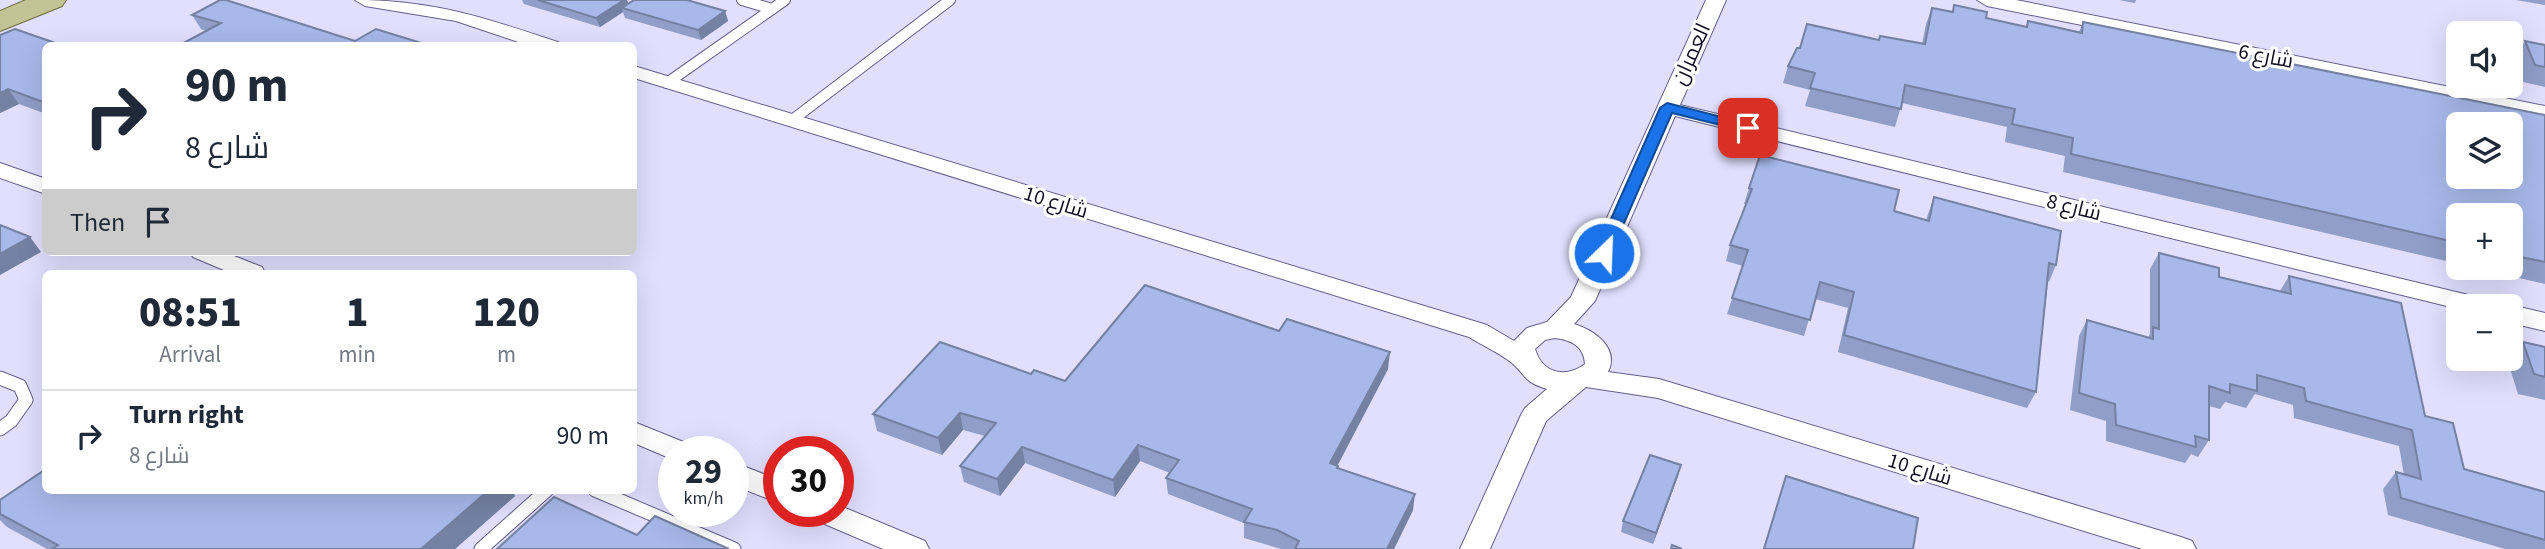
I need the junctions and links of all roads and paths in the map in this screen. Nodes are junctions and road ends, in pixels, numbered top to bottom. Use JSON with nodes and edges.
{"nodes":[{"id":1,"x":51,"y":0,"type":"edge"},
{"id":2,"x":365,"y":0,"type":"edge"},
{"id":3,"x":433,"y":0,"type":"edge"},
{"id":4,"x":741,"y":0,"type":"edge"},
{"id":5,"x":785,"y":0,"type":"edge"},
{"id":6,"x":950,"y":0,"type":"edge"},
{"id":7,"x":1716,"y":0,"type":"edge"},
{"id":8,"x":1987,"y":0,"type":"edge"},
{"id":9,"x":772,"y":9,"type":"junction"},
{"id":10,"x":460,"y":16,"type":"junction"},
{"id":11,"x":0,"y":22,"type":"edge"},
{"id":12,"x":539,"y":42,"type":"edge"},
{"id":13,"x":637,"y":73,"type":"edge"},
{"id":14,"x":667,"y":83,"type":"junction"},
{"id":15,"x":1667,"y":108,"type":"junction"},
{"id":16,"x":2545,"y":112,"type":"edge"},
{"id":17,"x":791,"y":121,"type":"junction"},
{"id":18,"x":0,"y":170,"type":"edge"},
{"id":19,"x":42,"y":186,"type":"edge"},
{"id":20,"x":212,"y":256,"type":"edge"},
{"id":21,"x":246,"y":270,"type":"edge"},
{"id":22,"x":2446,"y":297,"type":"edge"},
{"id":23,"x":1582,"y":301,"type":"junction"},
{"id":24,"x":2523,"y":317,"type":"edge"},
{"id":25,"x":2545,"y":322,"type":"edge"},
{"id":26,"x":1478,"y":331,"type":"junction"},
{"id":27,"x":1545,"y":332,"type":"junction"},
{"id":28,"x":1587,"y":364,"type":"junction"},
{"id":29,"x":1529,"y":365,"type":"junction"},
{"id":30,"x":0,"y":378,"type":"edge"},
{"id":31,"x":1535,"y":415,"type":"junction"},
{"id":32,"x":0,"y":429,"type":"edge"},
{"id":33,"x":637,"y":433,"type":"edge"},
{"id":34,"x":658,"y":442,"type":"edge"},
{"id":35,"x":543,"y":494,"type":"edge"},
{"id":36,"x":604,"y":494,"type":"edge"},
{"id":37,"x":854,"y":524,"type":"edge"},
{"id":38,"x":481,"y":549,"type":"edge"},
{"id":39,"x":734,"y":549,"type":"edge"},
{"id":40,"x":914,"y":549,"type":"edge"},
{"id":41,"x":1475,"y":549,"type":"edge"},
{"id":42,"x":2181,"y":549,"type":"edge"}],
"edges":[{"from":1,"to":11,"type":"main road"},
{"from":2,"to":10,"type":"street"},
{"from":3,"to":10,"type":"street"},
{"from":4,"to":9,"type":"lane"},
{"from":5,"to":9,"type":"lane"},
{"from":6,"to":17,"type":"lane"},
{"from":7,"to":15,"type":"street","name":"العمران"},
{"from":8,"to":16,"type":"street","name":"شارع 6"},
{"from":9,"to":14,"type":"lane"},
{"from":10,"to":12,"type":"street"},
{"from":13,"to":14,"type":"street","name":"شارع 10"},
{"from":14,"to":17,"type":"street","name":"شارع 10"},
{"from":15,"to":22,"type":"street","name":"شارع 8"},
{"from":15,"to":23,"type":"street","name":"العمران"},
{"from":17,"to":26,"type":"street","name":"شارع 10"},
{"from":18,"to":19,"type":"street"},
{"from":20,"to":21,"type":"street"},
{"from":23,"to":27,"type":"street","name":"العمران"},
{"from":23,"to":28,"type":"street"},
{"from":24,"to":25,"type":"street"},
{"from":26,"to":27,"type":"street","name":"شارع 10"},
{"from":26,"to":29,"type":"street","name":"شارع 10"},
{"from":27,"to":28,"type":"street","name":"شارع 10"},
{"from":27,"to":29,"type":"street","name":"العمران"},
{"from":28,"to":29,"type":"street","name":"شارع 10"},
{"from":28,"to":31,"type":"street"},
{"from":28,"to":42,"type":"street","name":"شارع 10"},
{"from":29,"to":31,"type":"street"},
{"from":30,"to":32,"type":"lane"},
{"from":31,"to":41,"type":"street"},
{"from":33,"to":34,"type":"street"},
{"from":35,"to":38,"type":"lane"},
{"from":36,"to":39,"type":"lane"},
{"from":37,"to":40,"type":"street"}]}
